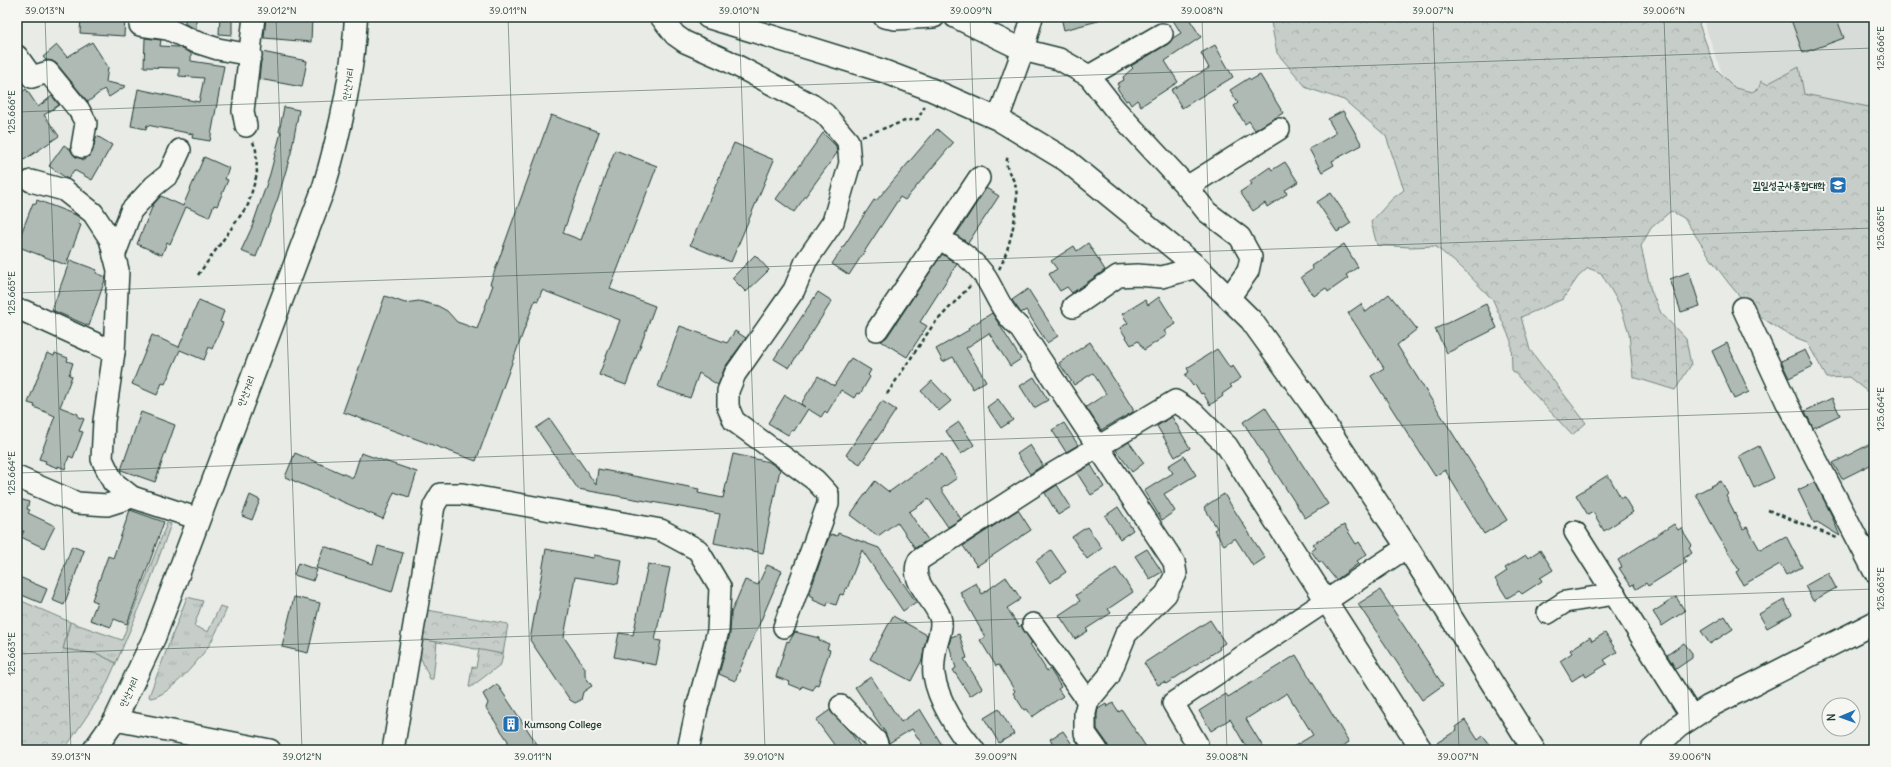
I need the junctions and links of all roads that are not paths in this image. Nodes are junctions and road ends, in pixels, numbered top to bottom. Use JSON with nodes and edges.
{"nodes":[{"id":1,"x":254,"y":17,"type":"edge"},
{"id":2,"x":356,"y":17,"type":"edge"},
{"id":3,"x":661,"y":17,"type":"edge"},
{"id":4,"x":708,"y":17,"type":"edge"},
{"id":5,"x":884,"y":17,"type":"edge"},
{"id":6,"x":934,"y":17,"type":"edge"},
{"id":7,"x":955,"y":17,"type":"edge"},
{"id":8,"x":1032,"y":17,"type":"edge"},
{"id":9,"x":140,"y":25,"type":"dead end"},
{"id":10,"x":1162,"y":34,"type":"dead end"},
{"id":11,"x":1023,"y":50,"type":"junction"},
{"id":12,"x":251,"y":55,"type":"junction"},
{"id":13,"x":17,"y":56,"type":"edge"},
{"id":14,"x":1089,"y":76,"type":"junction"},
{"id":15,"x":24,"y":82,"type":"edge"},
{"id":16,"x":998,"y":119,"type":"junction"},
{"id":17,"x":246,"y":126,"type":"road end"},
{"id":18,"x":1279,"y":129,"type":"dead end"},
{"id":19,"x":82,"y":147,"type":"dead end"},
{"id":20,"x":180,"y":150,"type":"dead end"},
{"id":21,"x":979,"y":178,"type":"dead end"},
{"id":22,"x":30,"y":182,"type":"dead end"},
{"id":23,"x":1188,"y":187,"type":"junction"},
{"id":24,"x":939,"y":238,"type":"junction"},
{"id":25,"x":114,"y":256,"type":"junction"},
{"id":26,"x":1197,"y":267,"type":"junction"},
{"id":27,"x":1229,"y":298,"type":"junction"},
{"id":28,"x":1072,"y":307,"type":"dead end"},
{"id":29,"x":1743,"y":308,"type":"dead end"},
{"id":30,"x":24,"y":311,"type":"dead end"},
{"id":31,"x":877,"y":330,"type":"dead end"},
{"id":32,"x":114,"y":352,"type":"junction"},
{"id":33,"x":1099,"y":448,"type":"junction"},
{"id":34,"x":17,"y":477,"type":"edge"},
{"id":35,"x":132,"y":497,"type":"junction"},
{"id":36,"x":199,"y":519,"type":"junction"},
{"id":37,"x":1575,"y":532,"type":"dead end"},
{"id":38,"x":1407,"y":547,"type":"junction"},
{"id":39,"x":1874,"y":571,"type":"edge"},
{"id":40,"x":1615,"y":594,"type":"junction"},
{"id":41,"x":1325,"y":602,"type":"junction"},
{"id":42,"x":1548,"y":612,"type":"dead end"},
{"id":43,"x":1874,"y":623,"type":"edge"},
{"id":44,"x":1033,"y":624,"type":"dead end"},
{"id":45,"x":784,"y":627,"type":"dead end"},
{"id":46,"x":1088,"y":701,"type":"junction"},
{"id":47,"x":841,"y":706,"type":"dead end"},
{"id":48,"x":1692,"y":717,"type":"junction"},
{"id":49,"x":116,"y":720,"type":"junction"},
{"id":50,"x":1421,"y":748,"type":"dead end"},
{"id":51,"x":94,"y":750,"type":"edge"},
{"id":52,"x":270,"y":750,"type":"edge"},
{"id":53,"x":393,"y":750,"type":"edge"},
{"id":54,"x":688,"y":750,"type":"edge"},
{"id":55,"x":879,"y":750,"type":"edge"},
{"id":56,"x":974,"y":750,"type":"edge"},
{"id":57,"x":1097,"y":750,"type":"edge"},
{"id":58,"x":1198,"y":750,"type":"edge"},
{"id":59,"x":1534,"y":750,"type":"edge"},
{"id":60,"x":1652,"y":750,"type":"edge"}],
"edges":[{"from":1,"to":12,"type":"street"},
{"from":2,"to":36,"type":"main road","name":"안산거리"},
{"from":3,"to":45,"type":"street"},
{"from":4,"to":16,"type":"main road"},
{"from":5,"to":6,"type":"street"},
{"from":7,"to":11,"type":"street"},
{"from":8,"to":11,"type":"street"},
{"from":9,"to":12,"type":"street"},
{"from":10,"to":14,"type":"street"},
{"from":11,"to":14,"type":"street"},
{"from":11,"to":16,"type":"street"},
{"from":12,"to":17,"type":"street"},
{"from":13,"to":15,"type":"street"},
{"from":14,"to":23,"type":"street"},
{"from":15,"to":19,"type":"street"},
{"from":16,"to":26,"type":"main road"},
{"from":18,"to":23,"type":"street"},
{"from":20,"to":25,"type":"street"},
{"from":21,"to":24,"type":"street"},
{"from":22,"to":25,"type":"street"},
{"from":23,"to":27,"type":"street"},
{"from":24,"to":31,"type":"street"},
{"from":24,"to":33,"type":"street"},
{"from":25,"to":32,"type":"street"},
{"from":26,"to":27,"type":"main road"},
{"from":26,"to":28,"type":"street"},
{"from":27,"to":38,"type":"main road"},
{"from":29,"to":39,"type":"street"},
{"from":30,"to":32,"type":"street"},
{"from":32,"to":35,"type":"street"},
{"from":33,"to":41,"type":"street"},
{"from":33,"to":46,"type":"street"},
{"from":33,"to":56,"type":"street"},
{"from":34,"to":35,"type":"street"},
{"from":35,"to":36,"type":"street"},
{"from":36,"to":49,"type":"main road","name":"안산거리"},
{"from":37,"to":40,"type":"street"},
{"from":38,"to":41,"type":"street"},
{"from":38,"to":59,"type":"main road"},
{"from":40,"to":42,"type":"street"},
{"from":40,"to":48,"type":"street"},
{"from":41,"to":50,"type":"street"},
{"from":41,"to":58,"type":"street"},
{"from":43,"to":48,"type":"main road"},
{"from":44,"to":46,"type":"street"},
{"from":46,"to":57,"type":"street"},
{"from":47,"to":55,"type":"street"},
{"from":48,"to":60,"type":"main road"},
{"from":49,"to":51,"type":"main road","name":"안산거리"},
{"from":49,"to":52,"type":"street"},
{"from":53,"to":54,"type":"street"}]}
